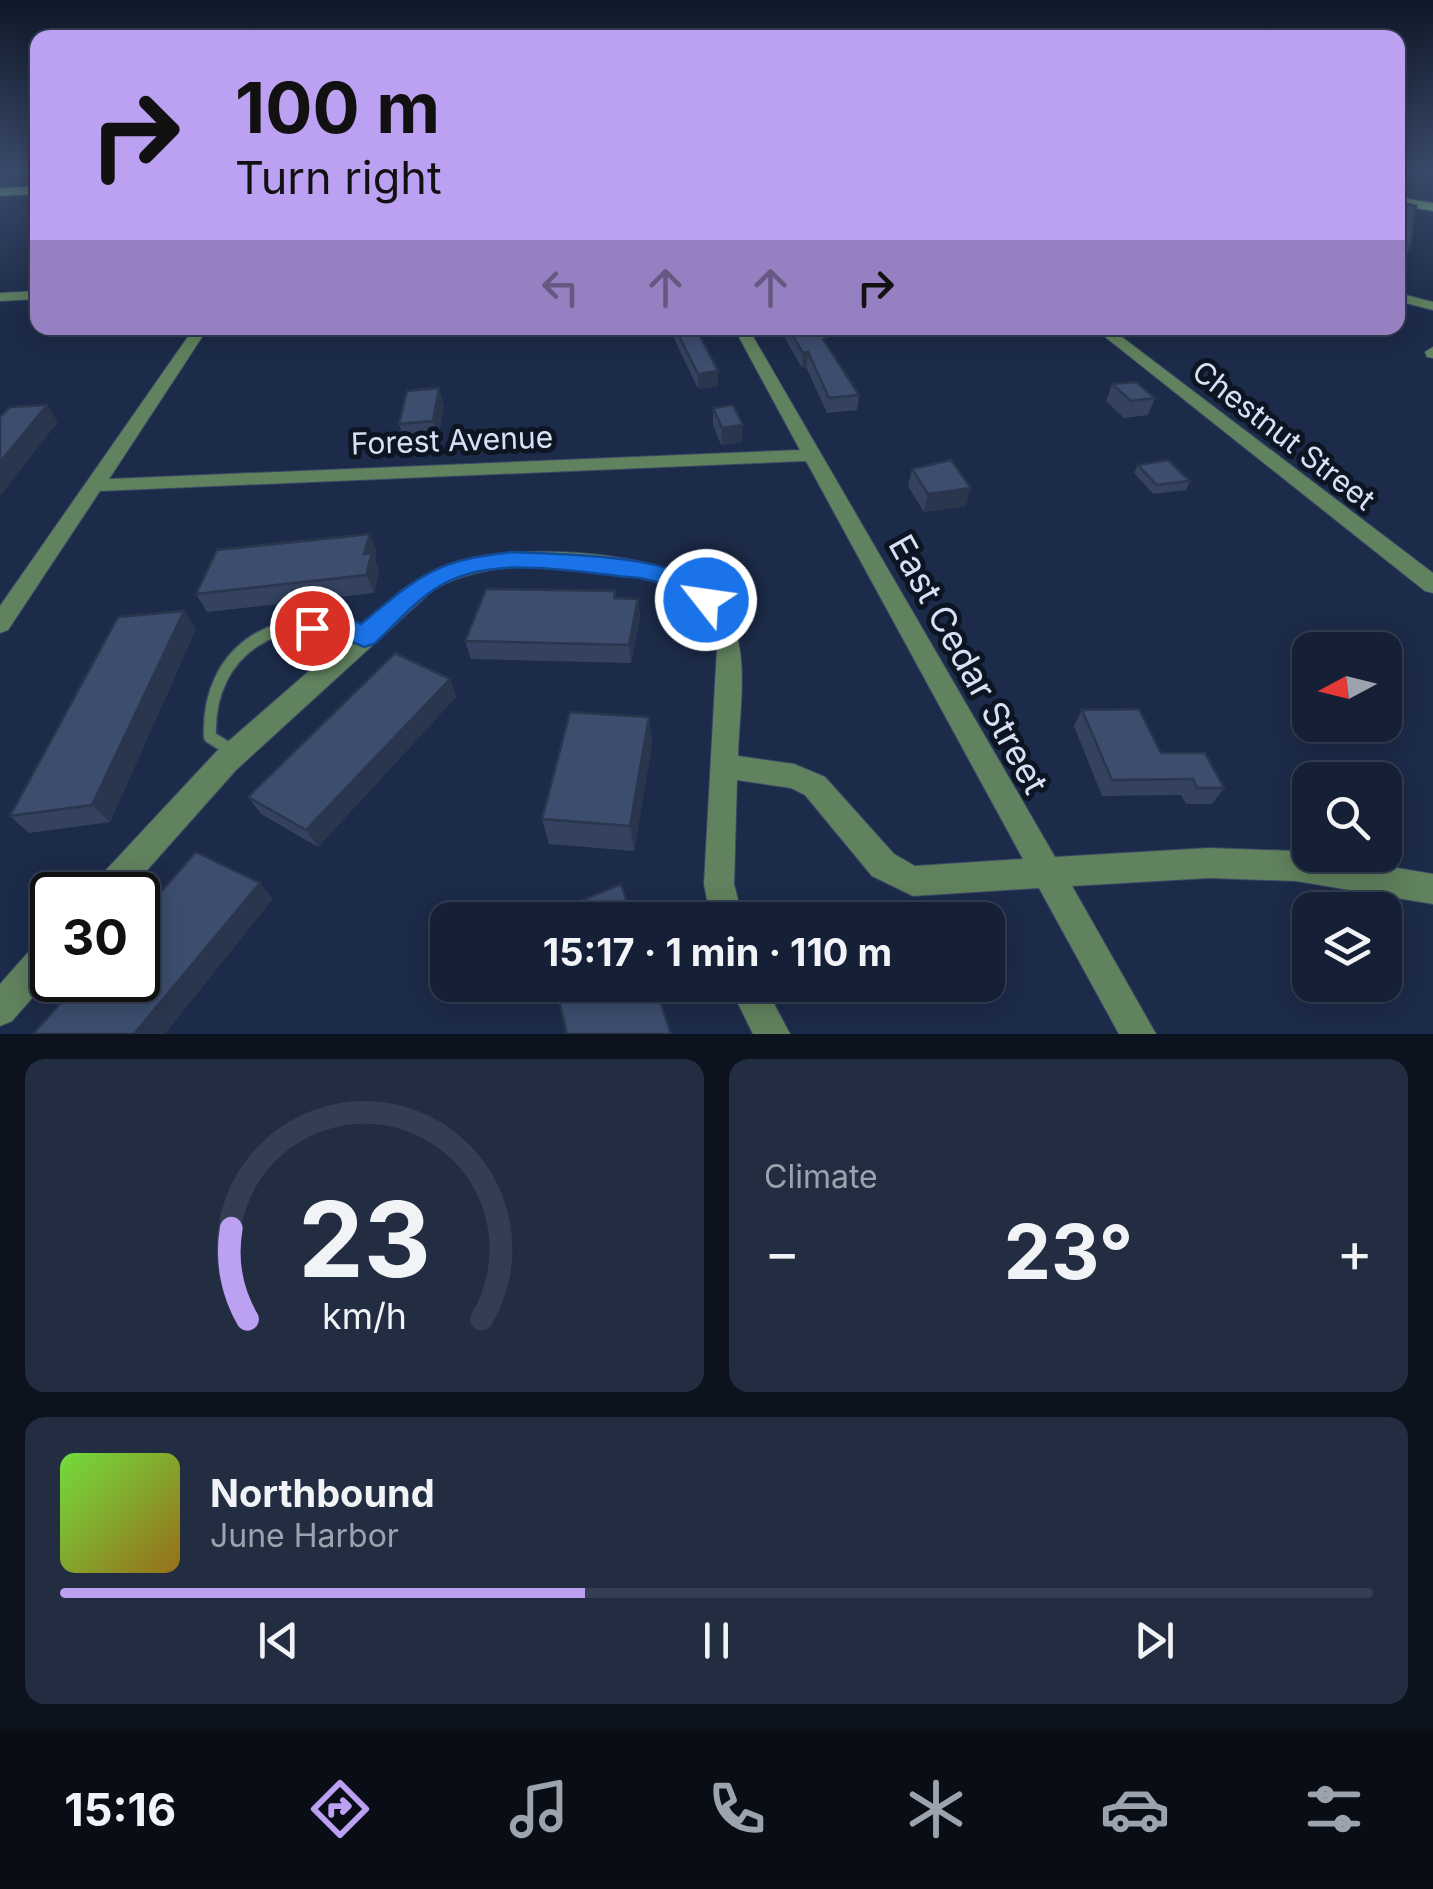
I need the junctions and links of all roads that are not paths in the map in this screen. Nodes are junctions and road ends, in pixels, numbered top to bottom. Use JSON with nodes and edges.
{"nodes":[{"id":1,"x":30,"y":295,"type":"edge"},
{"id":2,"x":0,"y":297,"type":"edge"},
{"id":3,"x":1405,"y":300,"type":"edge"},
{"id":4,"x":1433,"y":306,"type":"edge"},
{"id":5,"x":196,"y":335,"type":"edge"},
{"id":6,"x":745,"y":335,"type":"edge"},
{"id":7,"x":1110,"y":335,"type":"edge"},
{"id":8,"x":812,"y":455,"type":"junction"},
{"id":9,"x":96,"y":484,"type":"junction"},
{"id":10,"x":1433,"y":584,"type":"edge"},
{"id":11,"x":0,"y":624,"type":"edge"},
{"id":12,"x":364,"y":637,"type":"junction"},
{"id":13,"x":235,"y":752,"type":"junction"},
{"id":14,"x":724,"y":766,"type":"junction"},
{"id":15,"x":125,"y":872,"type":"edge"},
{"id":16,"x":1048,"y":874,"type":"junction"},
{"id":17,"x":1433,"y":889,"type":"edge"},
{"id":18,"x":723,"y":902,"type":"edge"},
{"id":19,"x":30,"y":976,"type":"edge"},
{"id":20,"x":755,"y":1002,"type":"edge"},
{"id":21,"x":0,"y":1009,"type":"edge"},
{"id":22,"x":772,"y":1034,"type":"edge"},
{"id":23,"x":1138,"y":1034,"type":"edge"}],
"edges":[{"from":1,"to":2,"type":"street"},
{"from":3,"to":4,"type":"street"},
{"from":5,"to":9,"type":"street"},
{"from":6,"to":8,"type":"street","name":"East Cedar Street"},
{"from":7,"to":10,"type":"street","name":"Chestnut Street"},
{"from":8,"to":9,"type":"street","name":"Forest Avenue"},
{"from":8,"to":16,"type":"street","name":"East Cedar Street"},
{"from":9,"to":11,"type":"street"},
{"from":12,"to":13,"type":"street"},
{"from":12,"to":13,"type":"lane"},
{"from":12,"to":14,"type":"street"},
{"from":13,"to":15,"type":"street"},
{"from":14,"to":16,"type":"street"},
{"from":14,"to":18,"type":"street"},
{"from":16,"to":17,"type":"street"},
{"from":16,"to":23,"type":"street","name":"East Cedar Street"},
{"from":19,"to":21,"type":"street"},
{"from":20,"to":22,"type":"street"}]}
